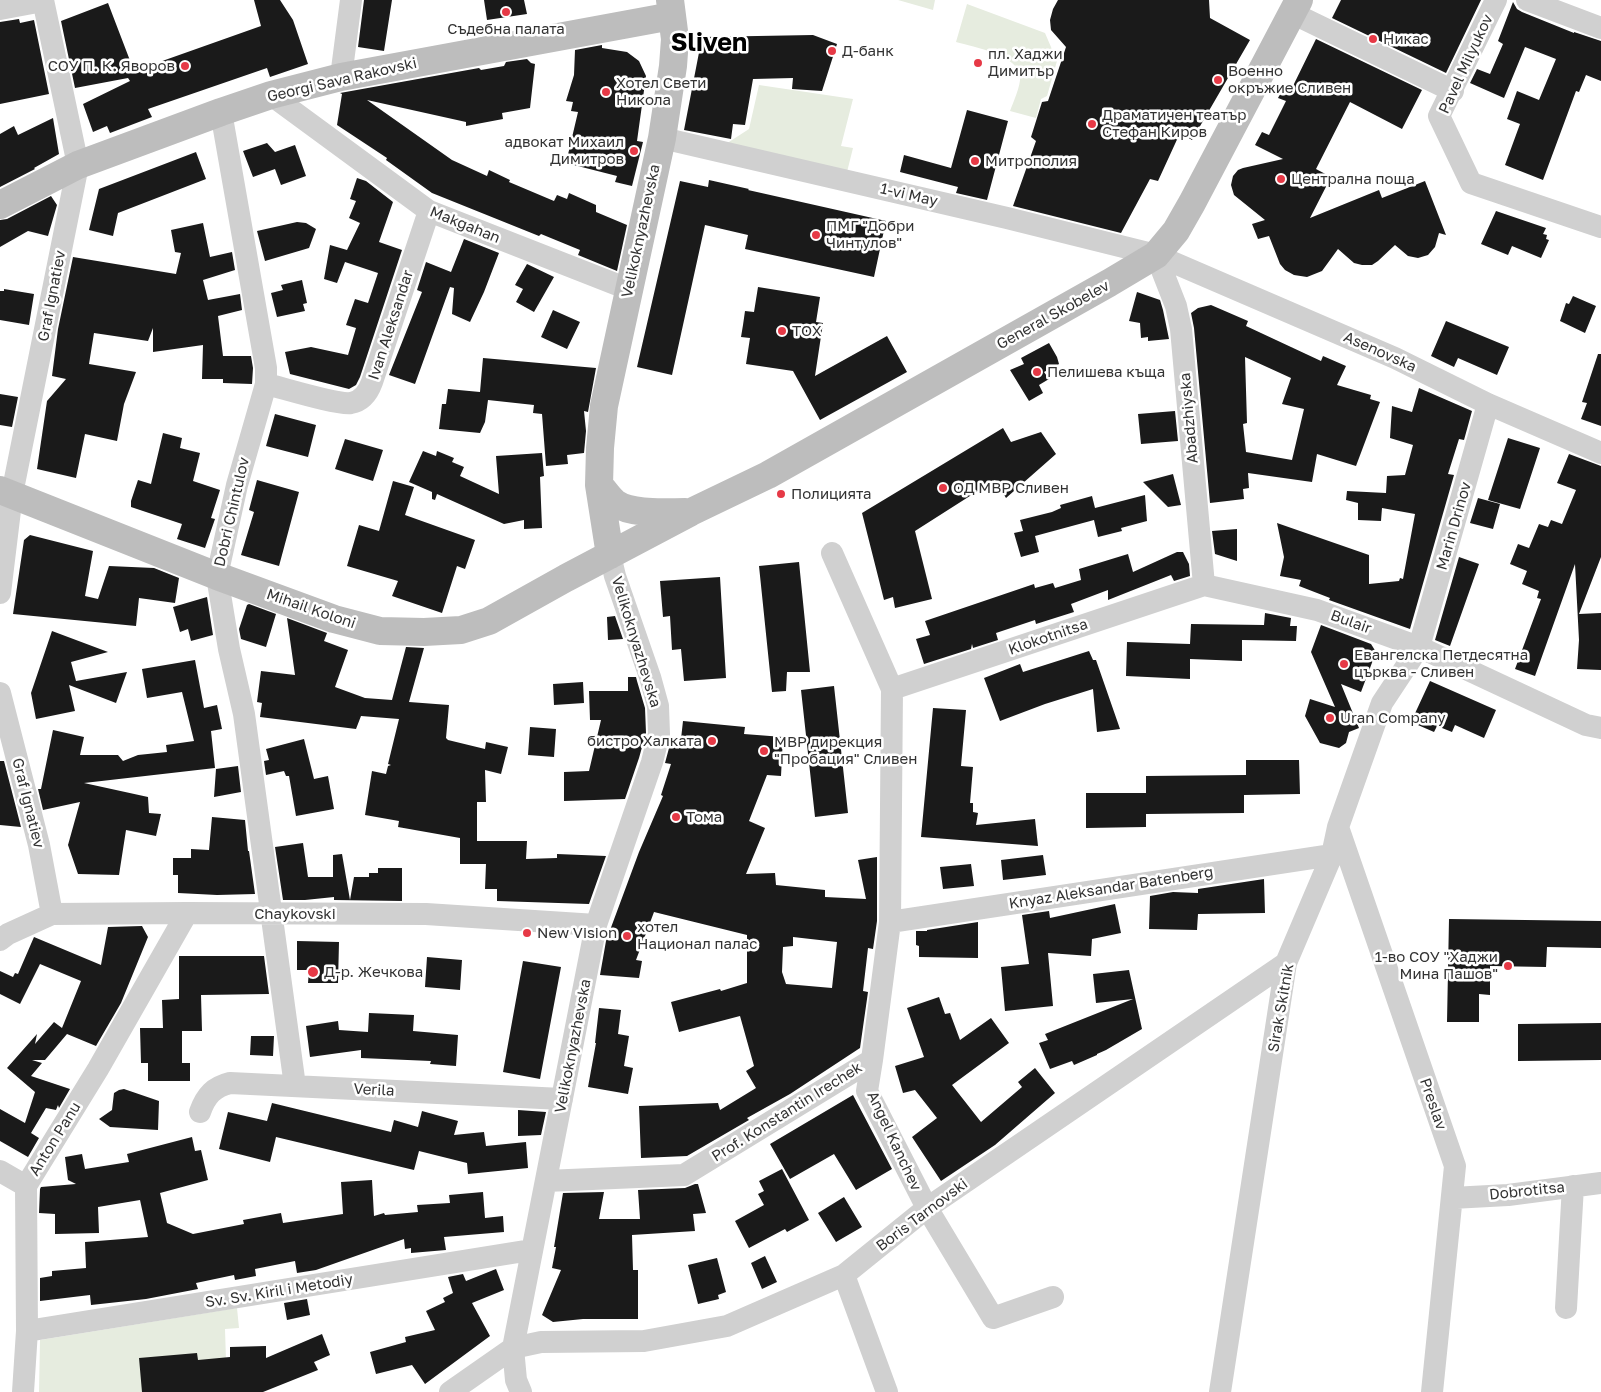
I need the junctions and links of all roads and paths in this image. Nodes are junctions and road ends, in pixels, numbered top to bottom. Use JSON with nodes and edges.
{"nodes":[{"id":1,"x":351,"y":0,"type":"edge"},
{"id":2,"x":1496,"y":0,"type":"edge"},
{"id":3,"x":1527,"y":0,"type":"edge"},
{"id":4,"x":43,"y":1,"type":"edge"},
{"id":5,"x":1296,"y":6,"type":"edge"},
{"id":6,"x":671,"y":8,"type":"edge"},
{"id":7,"x":0,"y":9,"type":"edge"},
{"id":8,"x":1601,"y":28,"type":"edge"},
{"id":9,"x":341,"y":77,"type":"junction"},
{"id":10,"x":1453,"y":91,"type":"junction"},
{"id":11,"x":271,"y":95,"type":"junction"},
{"id":12,"x":221,"y":112,"type":"junction"},
{"id":13,"x":662,"y":138,"type":"junction"},
{"id":14,"x":78,"y":165,"type":"junction"},
{"id":15,"x":0,"y":205,"type":"edge"},
{"id":16,"x":429,"y":211,"type":"junction"},
{"id":17,"x":1601,"y":227,"type":"edge"},
{"id":18,"x":1156,"y":255,"type":"junction"},
{"id":19,"x":628,"y":289,"type":"junction"},
{"id":20,"x":266,"y":384,"type":"junction"},
{"id":21,"x":1488,"y":404,"type":"junction"},
{"id":22,"x":1601,"y":453,"type":"edge"},
{"id":23,"x":599,"y":485,"type":"junction"},
{"id":24,"x":6,"y":492,"type":"edge"},
{"id":25,"x":691,"y":512,"type":"junction"},
{"id":26,"x":832,"y":554,"type":"dead end"},
{"id":27,"x":610,"y":555,"type":"junction"},
{"id":28,"x":217,"y":576,"type":"junction"},
{"id":29,"x":1204,"y":585,"type":"junction"},
{"id":30,"x":0,"y":593,"type":"edge"},
{"id":31,"x":1419,"y":647,"type":"junction"},
{"id":32,"x":892,"y":689,"type":"junction"},
{"id":33,"x":0,"y":693,"type":"edge"},
{"id":34,"x":1601,"y":728,"type":"edge"},
{"id":35,"x":1338,"y":827,"type":"junction"},
{"id":36,"x":1332,"y":855,"type":"junction"},
{"id":37,"x":188,"y":913,"type":"junction"},
{"id":38,"x":52,"y":914,"type":"junction"},
{"id":39,"x":272,"y":914,"type":"junction"},
{"id":40,"x":890,"y":922,"type":"junction"},
{"id":41,"x":596,"y":925,"type":"junction"},
{"id":42,"x":0,"y":940,"type":"edge"},
{"id":43,"x":1286,"y":963,"type":"junction"},
{"id":44,"x":872,"y":1060,"type":"junction"},
{"id":45,"x":295,"y":1086,"type":"junction"},
{"id":46,"x":562,"y":1099,"type":"junction"},
{"id":47,"x":200,"y":1112,"type":"dead end"},
{"id":48,"x":0,"y":1171,"type":"edge"},
{"id":49,"x":546,"y":1180,"type":"junction"},
{"id":50,"x":1601,"y":1183,"type":"edge"},
{"id":51,"x":26,"y":1186,"type":"junction"},
{"id":52,"x":1573,"y":1186,"type":"junction"},
{"id":53,"x":1452,"y":1198,"type":"junction"},
{"id":54,"x":927,"y":1208,"type":"junction"},
{"id":55,"x":531,"y":1250,"type":"junction"},
{"id":56,"x":844,"y":1275,"type":"junction"},
{"id":57,"x":1053,"y":1298,"type":"dead end"},
{"id":58,"x":1566,"y":1308,"type":"dead end"},
{"id":59,"x":27,"y":1331,"type":"junction"},
{"id":60,"x":512,"y":1348,"type":"junction"},
{"id":61,"x":23,"y":1392,"type":"edge"},
{"id":62,"x":450,"y":1392,"type":"edge"},
{"id":63,"x":522,"y":1392,"type":"edge"},
{"id":64,"x":887,"y":1392,"type":"edge"},
{"id":65,"x":1220,"y":1392,"type":"edge"},
{"id":66,"x":1432,"y":1392,"type":"edge"}],
"edges":[{"from":1,"to":9,"type":"street"},
{"from":2,"to":10,"type":"street","name":"Pavel Milyukov"},
{"from":3,"to":8,"type":"street"},
{"from":4,"to":7,"type":"street"},
{"from":4,"to":14,"type":"street","name":"Graf Ignatiev"},
{"from":5,"to":10,"type":"street"},
{"from":5,"to":18,"type":"street","name":"General Skobelev"},
{"from":6,"to":9,"type":"street","name":"Georgi Sava Rakovski"},
{"from":6,"to":13,"type":"street","name":"Velikoknyazhevska"},
{"from":9,"to":11,"type":"street","name":"Georgi Sava Rakovski"},
{"from":10,"to":17,"type":"street","name":"Pavel Milyukov"},
{"from":11,"to":12,"type":"street","name":"Georgi Sava Rakovski"},
{"from":11,"to":16,"type":"street","name":"Makgahan"},
{"from":12,"to":14,"type":"street","name":"Georgi Sava Rakovski"},
{"from":12,"to":20,"type":"street","name":"Dobri Chintulov"},
{"from":13,"to":18,"type":"street","name":"1-vi May"},
{"from":13,"to":19,"type":"street","name":"Velikoknyazhevska"},
{"from":14,"to":15,"type":"street","name":"Georgi Sava Rakovski"},
{"from":14,"to":24,"type":"street","name":"Graf Ignatiev"},
{"from":16,"to":19,"type":"street","name":"Makgahan"},
{"from":16,"to":20,"type":"street","name":"Ivan Aleksandar"},
{"from":18,"to":21,"type":"street","name":"Asenovska"},
{"from":18,"to":25,"type":"street","name":"General Skobelev"},
{"from":18,"to":29,"type":"street","name":"Abadzhiyska"},
{"from":19,"to":23,"type":"street","name":"Velikoknyazhevska"},
{"from":20,"to":28,"type":"street","name":"Dobri Chintulov"},
{"from":21,"to":22,"type":"street","name":"Asenovska"},
{"from":21,"to":31,"type":"street","name":"Marin Drinov"},
{"from":23,"to":25,"type":"street"},
{"from":23,"to":27,"type":"street","name":"Velikoknyazhevska"},
{"from":24,"to":28,"type":"street","name":"Mihail Koloni"},
{"from":24,"to":30,"type":"street","name":"Graf Ignatiev"},
{"from":25,"to":27,"type":"street","name":"General Skobelev"},
{"from":26,"to":32,"type":"street","name":"Prof. Konstantin Irechek"},
{"from":27,"to":28,"type":"street","name":"Mihail Koloni"},
{"from":27,"to":41,"type":"street","name":"Velikoknyazhevska"},
{"from":28,"to":39,"type":"street","name":"Dobri Chintulov"},
{"from":29,"to":31,"type":"street","name":"Bulair"},
{"from":29,"to":32,"type":"street","name":"Klokotnitsa"},
{"from":31,"to":34,"type":"street","name":"Bulair"},
{"from":31,"to":35,"type":"street","name":"Sirak Skitnik"},
{"from":32,"to":40,"type":"street","name":"Prof. Konstantin Irechek"},
{"from":33,"to":38,"type":"street","name":"Graf Ignatiev"},
{"from":35,"to":36,"type":"street","name":"Sirak Skitnik"},
{"from":35,"to":53,"type":"street","name":"Preslav"},
{"from":36,"to":40,"type":"street","name":"Knyaz Aleksandar Batenberg"},
{"from":36,"to":43,"type":"street","name":"Sirak Skitnik"},
{"from":37,"to":38,"type":"street","name":"Chaykovski"},
{"from":37,"to":39,"type":"street","name":"Chaykovski"},
{"from":37,"to":51,"type":"street","name":"Anton Panu"},
{"from":38,"to":42,"type":"street","name":"Chaykovski"},
{"from":39,"to":41,"type":"street","name":"Chaykovski"},
{"from":39,"to":45,"type":"street","name":"Dobri Chintulov"},
{"from":40,"to":44,"type":"street","name":"Prof. Konstantin Irechek"},
{"from":41,"to":46,"type":"street","name":"Velikoknyazhevska"},
{"from":43,"to":54,"type":"street","name":"Boris Tarnovski"},
{"from":43,"to":65,"type":"street","name":"Sirak Skitnik"},
{"from":44,"to":49,"type":"street","name":"Prof. Konstantin Irechek"},
{"from":44,"to":54,"type":"street","name":"Angel Kanchev"},
{"from":45,"to":46,"type":"street","name":"Verila"},
{"from":45,"to":47,"type":"street","name":"Verila"},
{"from":46,"to":49,"type":"street","name":"Velikoknyazhevska"},
{"from":48,"to":51,"type":"street"},
{"from":49,"to":55,"type":"street","name":"Velikoknyazhevska"},
{"from":50,"to":52,"type":"street","name":"Dobrotitsa"},
{"from":51,"to":59,"type":"street","name":"Anton Panu"},
{"from":52,"to":53,"type":"street","name":"Dobrotitsa"},
{"from":52,"to":58,"type":"street"},
{"from":53,"to":66,"type":"street","name":"Preslav"},
{"from":54,"to":56,"type":"street","name":"Boris Tarnovski"},
{"from":54,"to":57,"type":"street","name":"Angel Kanchev"},
{"from":55,"to":59,"type":"street","name":"Sv. Sv. Kiril i Metodiy"},
{"from":55,"to":60,"type":"street","name":"Velikoknyazhevska"},
{"from":56,"to":60,"type":"street","name":"Boris Tarnovski"},
{"from":56,"to":64,"type":"street"},
{"from":59,"to":61,"type":"street","name":"Anton Panu"},
{"from":60,"to":62,"type":"street"},
{"from":60,"to":63,"type":"street","name":"Velikoknyazhevska"}]}
